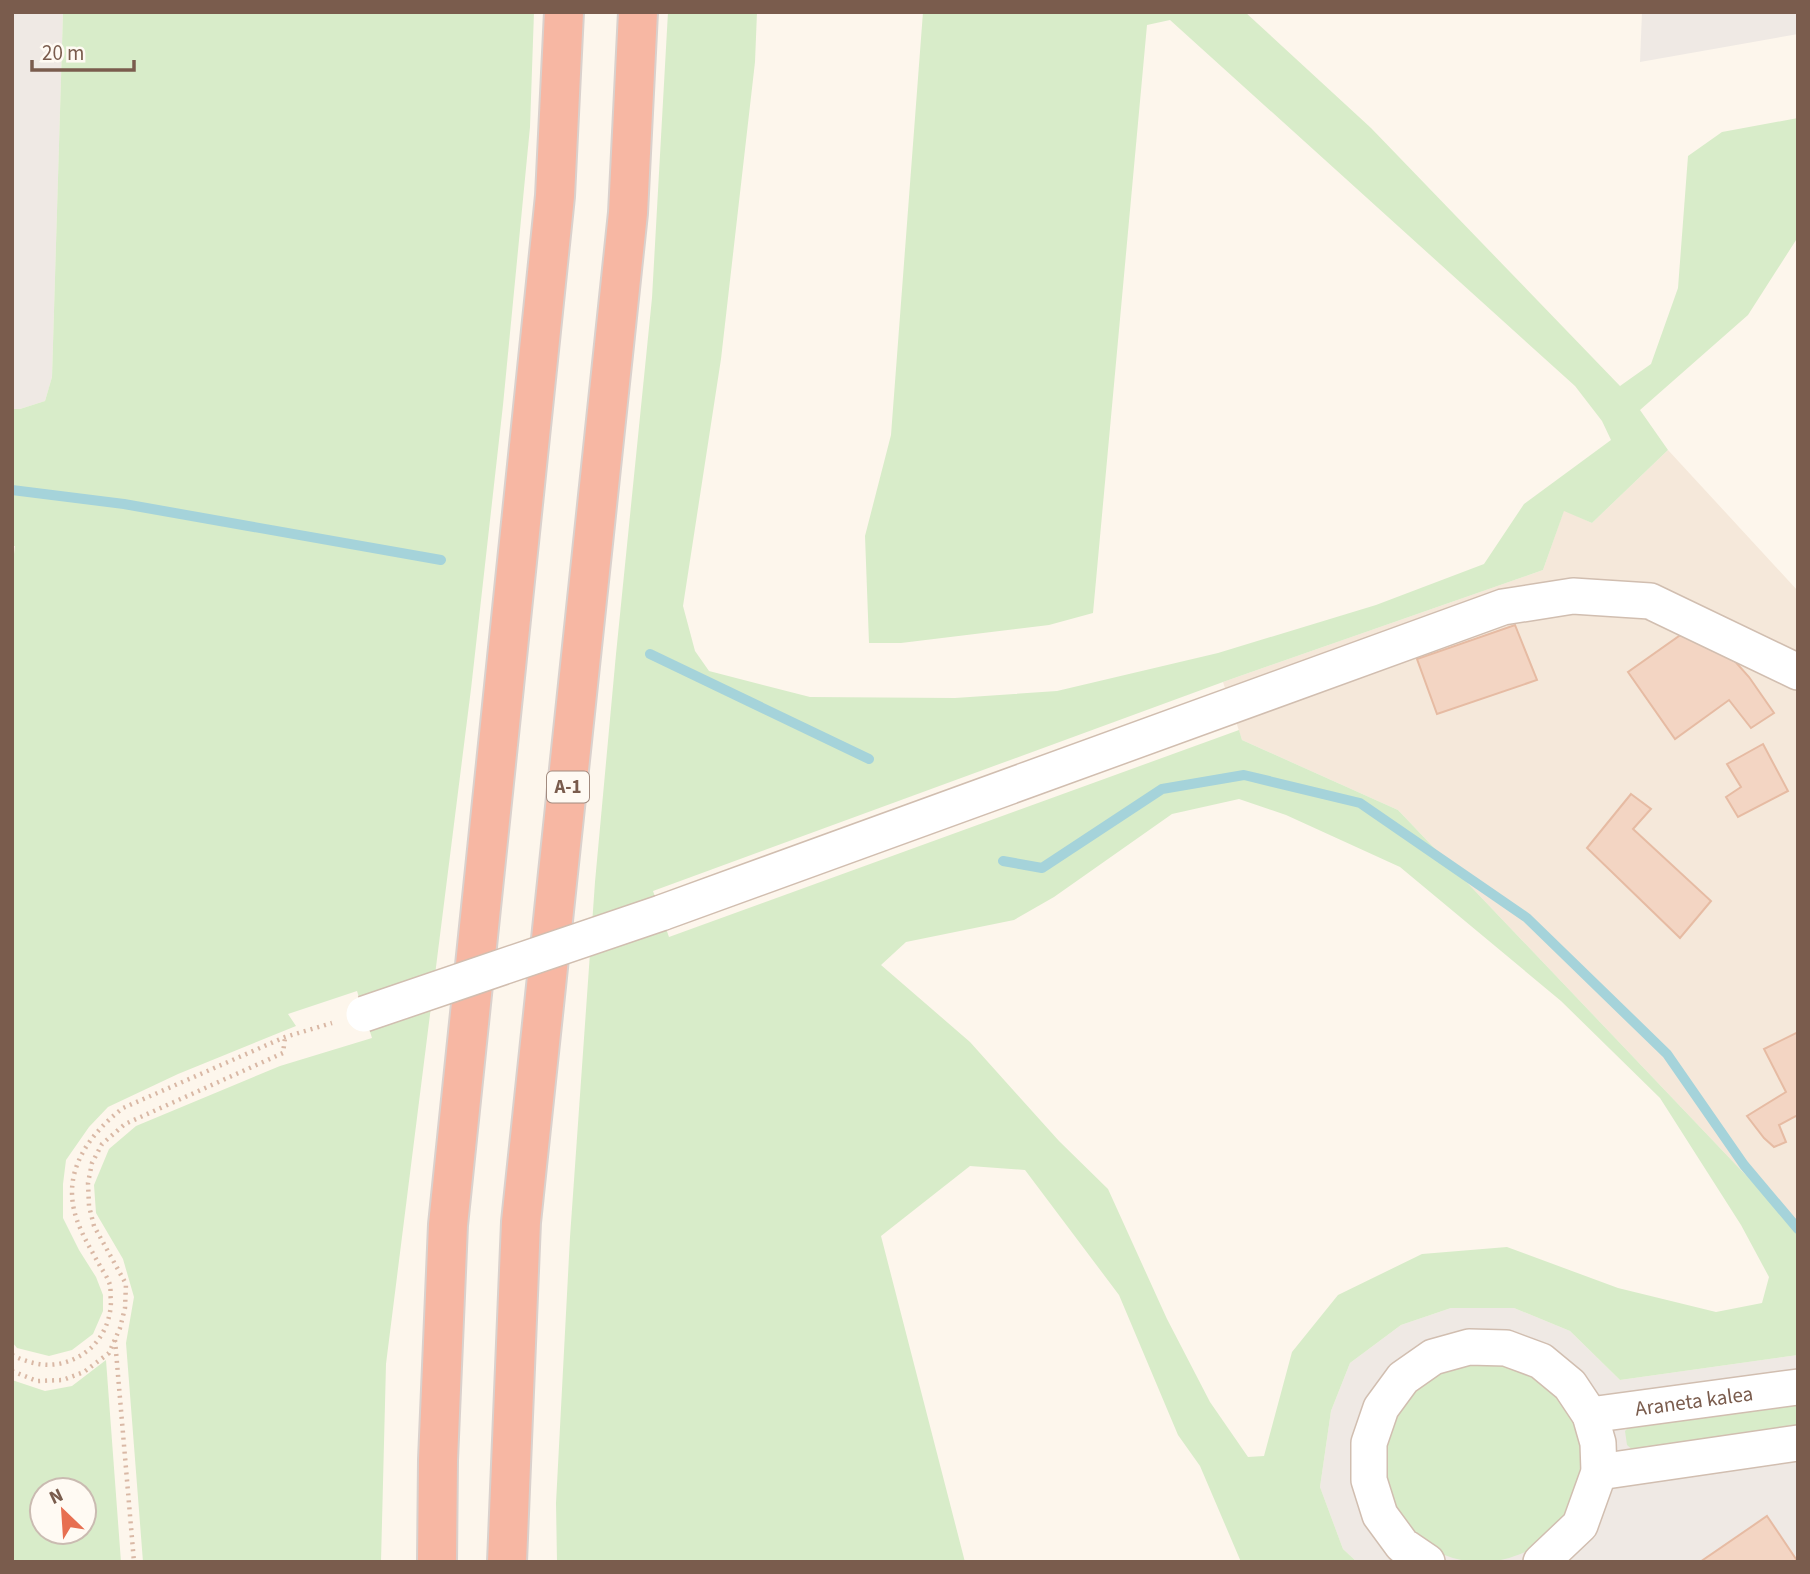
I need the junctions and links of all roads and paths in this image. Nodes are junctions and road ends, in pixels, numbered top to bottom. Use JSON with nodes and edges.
{"nodes":[{"id":1,"x":564,"y":12,"type":"edge"},
{"id":2,"x":638,"y":12,"type":"edge"},
{"id":3,"x":1798,"y":672,"type":"edge"},
{"id":4,"x":364,"y":1014,"type":"joint"},
{"id":5,"x":285,"y":1037,"type":"junction"},
{"id":6,"x":115,"y":1339,"type":"junction"},
{"id":7,"x":12,"y":1355,"type":"edge"},
{"id":8,"x":12,"y":1371,"type":"edge"},
{"id":9,"x":1798,"y":1387,"type":"edge"},
{"id":10,"x":1590,"y":1415,"type":"junction"},
{"id":11,"x":1798,"y":1443,"type":"edge"},
{"id":12,"x":438,"y":1460,"type":"junction"},
{"id":13,"x":1599,"y":1472,"type":"junction"},
{"id":14,"x":134,"y":1562,"type":"edge"},
{"id":15,"x":423,"y":1562,"type":"edge"},
{"id":16,"x":437,"y":1562,"type":"edge"},
{"id":17,"x":507,"y":1562,"type":"edge"},
{"id":18,"x":1427,"y":1562,"type":"edge"},
{"id":19,"x":1541,"y":1562,"type":"edge"}],
"edges":[{"from":1,"to":12,"type":"highway"},
{"from":2,"to":17,"type":"highway","number":"A-1"},
{"from":3,"to":4,"type":"street","bridge":true},
{"from":4,"to":5,"type":"path"},
{"from":5,"to":6,"type":"path"},
{"from":5,"to":7,"type":"path"},
{"from":6,"to":8,"type":"path"},
{"from":6,"to":14,"type":"path"},
{"from":9,"to":10,"type":"street","name":"Araneta kalea"},
{"from":10,"to":13,"type":"street"},
{"from":10,"to":18,"type":"street"},
{"from":11,"to":13,"type":"street"},
{"from":12,"to":15,"type":"highway"},
{"from":12,"to":16,"type":"highway"},
{"from":13,"to":19,"type":"street"}]}
